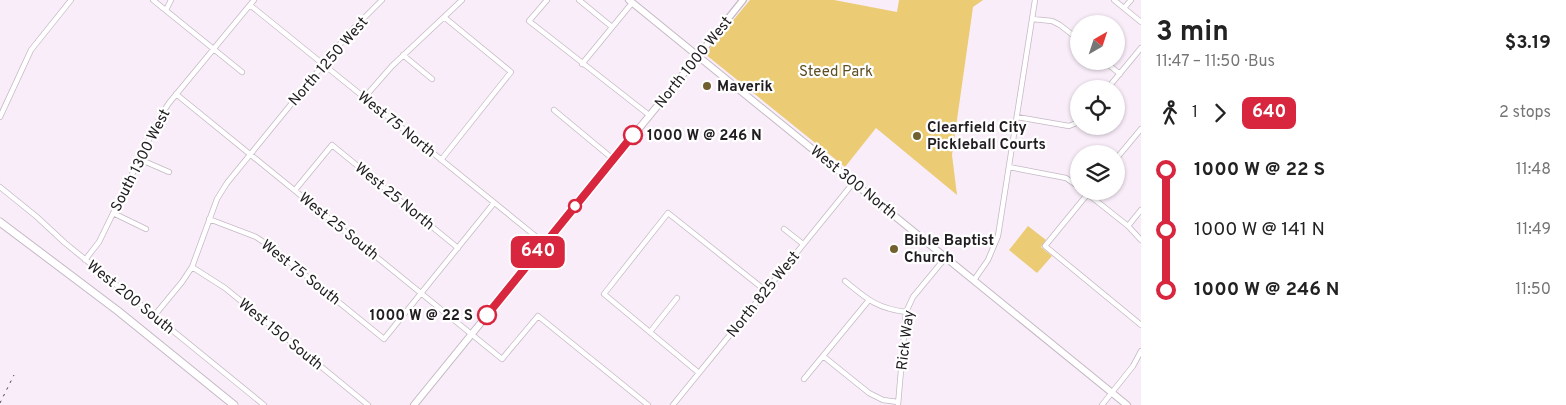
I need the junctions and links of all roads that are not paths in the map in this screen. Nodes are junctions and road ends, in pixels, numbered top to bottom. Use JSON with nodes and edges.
{"nodes":[{"id":1,"x":71,"y":0,"type":"edge"},
{"id":2,"x":153,"y":0,"type":"edge"},
{"id":3,"x":171,"y":0,"type":"edge"},
{"id":4,"x":254,"y":0,"type":"edge"},
{"id":5,"x":382,"y":0,"type":"edge"},
{"id":6,"x":462,"y":0,"type":"edge"},
{"id":7,"x":546,"y":0,"type":"edge"},
{"id":8,"x":579,"y":0,"type":"edge"},
{"id":9,"x":743,"y":0,"type":"edge"},
{"id":10,"x":1035,"y":0,"type":"edge"},
{"id":11,"x":1114,"y":0,"type":"edge"},
{"id":12,"x":1131,"y":0,"type":"edge"},
{"id":13,"x":630,"y":1,"type":"edge"},
{"id":14,"x":250,"y":5,"type":"junction"},
{"id":15,"x":1124,"y":8,"type":"junction"},
{"id":16,"x":166,"y":10,"type":"junction"},
{"id":17,"x":444,"y":17,"type":"junction"},
{"id":18,"x":1032,"y":19,"type":"junction"},
{"id":19,"x":1141,"y":22,"type":"edge"},
{"id":20,"x":612,"y":27,"type":"junction"},
{"id":21,"x":1070,"y":33,"type":"edge"},
{"id":22,"x":1141,"y":48,"type":"edge"},
{"id":23,"x":214,"y":49,"type":"junction"},
{"id":24,"x":403,"y":55,"type":"junction"},
{"id":25,"x":698,"y":56,"type":"junction"},
{"id":26,"x":323,"y":64,"type":"junction"},
{"id":27,"x":582,"y":64,"type":"junction"},
{"id":28,"x":1115,"y":70,"type":"edge"},
{"id":29,"x":242,"y":72,"type":"dead end"},
{"id":30,"x":1120,"y":74,"type":"junction"},
{"id":31,"x":432,"y":79,"type":"dead end"},
{"id":32,"x":1115,"y":80,"type":"edge"},
{"id":33,"x":176,"y":94,"type":"junction"},
{"id":34,"x":364,"y":98,"type":"junction"},
{"id":35,"x":554,"y":110,"type":"dead end"},
{"id":36,"x":649,"y":116,"type":"junction"},
{"id":37,"x":1017,"y":116,"type":"junction"},
{"id":38,"x":0,"y":117,"type":"edge"},
{"id":39,"x":1070,"y":126,"type":"edge"},
{"id":40,"x":1141,"y":129,"type":"edge"},
{"id":41,"x":1125,"y":148,"type":"edge"},
{"id":42,"x":250,"y":154,"type":"junction"},
{"id":43,"x":139,"y":159,"type":"junction"},
{"id":44,"x":613,"y":159,"type":"junction"},
{"id":45,"x":441,"y":160,"type":"junction"},
{"id":46,"x":1009,"y":167,"type":"junction"},
{"id":47,"x":168,"y":172,"type":"dead end"},
{"id":48,"x":1070,"y":181,"type":"edge"},
{"id":49,"x":854,"y":182,"type":"junction"},
{"id":50,"x":0,"y":187,"type":"edge"},
{"id":51,"x":295,"y":190,"type":"junction"},
{"id":52,"x":1081,"y":200,"type":"edge"},
{"id":53,"x":1097,"y":200,"type":"edge"},
{"id":54,"x":494,"y":203,"type":"junction"},
{"id":55,"x":1141,"y":210,"type":"edge"},
{"id":56,"x":113,"y":213,"type":"junction"},
{"id":57,"x":209,"y":219,"type":"junction"},
{"id":58,"x":0,"y":222,"type":"edge"},
{"id":59,"x":1128,"y":226,"type":"junction"},
{"id":60,"x":146,"y":229,"type":"dead end"},
{"id":61,"x":784,"y":229,"type":"dead end"},
{"id":62,"x":1141,"y":240,"type":"edge"},
{"id":63,"x":544,"y":243,"type":"junction"},
{"id":64,"x":803,"y":244,"type":"junction"},
{"id":65,"x":458,"y":248,"type":"junction"},
{"id":66,"x":946,"y":257,"type":"junction"},
{"id":67,"x":85,"y":260,"type":"junction"},
{"id":68,"x":192,"y":267,"type":"junction"},
{"id":69,"x":974,"y":280,"type":"junction"},
{"id":70,"x":845,"y":281,"type":"dead end"},
{"id":71,"x":766,"y":291,"type":"junction"},
{"id":72,"x":421,"y":293,"type":"junction"},
{"id":73,"x":677,"y":298,"type":"dead end"},
{"id":74,"x":869,"y":300,"type":"junction"},
{"id":75,"x":906,"y":312,"type":"junction"},
{"id":76,"x":154,"y":316,"type":"junction"},
{"id":77,"x":1141,"y":325,"type":"edge"},
{"id":78,"x":650,"y":332,"type":"junction"},
{"id":79,"x":472,"y":334,"type":"junction"},
{"id":80,"x":1141,"y":350,"type":"edge"},
{"id":81,"x":823,"y":356,"type":"junction"},
{"id":82,"x":699,"y":373,"type":"junction"},
{"id":83,"x":804,"y":378,"type":"dead end"},
{"id":84,"x":1112,"y":392,"type":"junction"},
{"id":85,"x":898,"y":403,"type":"edge"},
{"id":86,"x":234,"y":405,"type":"edge"},
{"id":87,"x":264,"y":405,"type":"edge"},
{"id":88,"x":368,"y":405,"type":"edge"},
{"id":89,"x":414,"y":405,"type":"edge"},
{"id":90,"x":648,"y":405,"type":"edge"},
{"id":91,"x":673,"y":405,"type":"edge"},
{"id":92,"x":1102,"y":405,"type":"edge"},
{"id":93,"x":1127,"y":405,"type":"edge"}],
"edges":[{"from":1,"to":38,"type":"street"},
{"from":2,"to":16,"type":"street"},
{"from":3,"to":16,"type":"street"},
{"from":4,"to":14,"type":"street","name":"South 1300 West"},
{"from":5,"to":26,"type":"street","name":"North 1250 West"},
{"from":6,"to":17,"type":"street"},
{"from":7,"to":27,"type":"street"},
{"from":8,"to":20,"type":"street"},
{"from":9,"to":25,"type":"street","name":"North 1000 West"},
{"from":10,"to":18,"type":"street"},
{"from":11,"to":15,"type":"street"},
{"from":12,"to":15,"type":"street"},
{"from":13,"to":20,"type":"street"},
{"from":13,"to":25,"type":"main road","name":"West 300 North"},
{"from":14,"to":23,"type":"street","name":"South 1300 West"},
{"from":14,"to":26,"type":"street","name":"West 75 North"},
{"from":15,"to":19,"type":"street"},
{"from":16,"to":23,"type":"street"},
{"from":17,"to":24,"type":"street"},
{"from":17,"to":45,"type":"street"},
{"from":18,"to":21,"type":"street"},
{"from":18,"to":37,"type":"street"},
{"from":20,"to":27,"type":"street"},
{"from":22,"to":30,"type":"street"},
{"from":23,"to":29,"type":"street"},
{"from":23,"to":33,"type":"street","name":"South 1300 West"},
{"from":24,"to":31,"type":"street"},
{"from":24,"to":34,"type":"street"},
{"from":25,"to":36,"type":"main road","name":"North 1000 West"},
{"from":25,"to":49,"type":"main road","name":"West 300 North"},
{"from":26,"to":34,"type":"street","name":"West 75 North"},
{"from":26,"to":42,"type":"street","name":"North 1250 West"},
{"from":27,"to":36,"type":"street"},
{"from":28,"to":30,"type":"street"},
{"from":30,"to":32,"type":"street"},
{"from":33,"to":42,"type":"street","name":"West 25 South"},
{"from":33,"to":43,"type":"street","name":"South 1300 West"},
{"from":34,"to":45,"type":"street","name":"West 75 North"},
{"from":35,"to":44,"type":"street"},
{"from":36,"to":44,"type":"main road","name":"North 1000 West"},
{"from":37,"to":39,"type":"street"},
{"from":37,"to":46,"type":"street"},
{"from":40,"to":41,"type":"street"},
{"from":42,"to":51,"type":"street","name":"West 25 South"},
{"from":42,"to":57,"type":"street","name":"North 1250 West"},
{"from":43,"to":47,"type":"street"},
{"from":43,"to":56,"type":"street","name":"South 1300 West"},
{"from":44,"to":63,"type":"main road","name":"North 1000 West"},
{"from":45,"to":54,"type":"street","name":"West 75 North"},
{"from":46,"to":48,"type":"street"},
{"from":46,"to":69,"type":"street"},
{"from":49,"to":64,"type":"street","name":"North 825 West"},
{"from":49,"to":66,"type":"main road","name":"West 300 North"},
{"from":50,"to":67,"type":"street","name":"West 200 South"},
{"from":51,"to":65,"type":"street","name":"West 25 North"},
{"from":51,"to":72,"type":"street","name":"West 25 South"},
{"from":52,"to":77,"type":"street"},
{"from":53,"to":59,"type":"street"},
{"from":54,"to":63,"type":"street","name":"West 75 North"},
{"from":54,"to":65,"type":"street"},
{"from":55,"to":59,"type":"street"},
{"from":56,"to":60,"type":"street"},
{"from":56,"to":67,"type":"street","name":"South 1300 West"},
{"from":57,"to":68,"type":"street","name":"North 1250 West"},
{"from":57,"to":72,"type":"street","name":"West 75 South"},
{"from":58,"to":86,"type":"main road"},
{"from":59,"to":62,"type":"street"},
{"from":61,"to":64,"type":"street"},
{"from":63,"to":79,"type":"main road","name":"North 1000 West"},
{"from":64,"to":71,"type":"street","name":"North 825 West"},
{"from":65,"to":72,"type":"street"},
{"from":66,"to":69,"type":"main road","name":"West 300 North"},
{"from":66,"to":75,"type":"street","name":"Rick Way"},
{"from":67,"to":76,"type":"street","name":"West 200 South"},
{"from":68,"to":76,"type":"street","name":"North 1250 West"},
{"from":68,"to":88,"type":"street","name":"West 150 South"},
{"from":69,"to":84,"type":"main road","name":"West 300 North"},
{"from":70,"to":74,"type":"street"},
{"from":71,"to":78,"type":"street"},
{"from":71,"to":82,"type":"street","name":"North 825 West"},
{"from":72,"to":79,"type":"street","name":"West 25 South"},
{"from":73,"to":78,"type":"street"},
{"from":74,"to":75,"type":"street"},
{"from":74,"to":81,"type":"street"},
{"from":75,"to":85,"type":"street","name":"Rick Way"},
{"from":76,"to":87,"type":"street","name":"West 200 South"},
{"from":78,"to":82,"type":"street"},
{"from":79,"to":89,"type":"main road","name":"North 1000 West"},
{"from":79,"to":90,"type":"street","name":"West 25 South"},
{"from":80,"to":84,"type":"street"},
{"from":81,"to":83,"type":"street"},
{"from":81,"to":85,"type":"street"},
{"from":82,"to":91,"type":"street","name":"North 825 West"},
{"from":84,"to":92,"type":"street"},
{"from":84,"to":93,"type":"main road","name":"West 300 North"}]}
